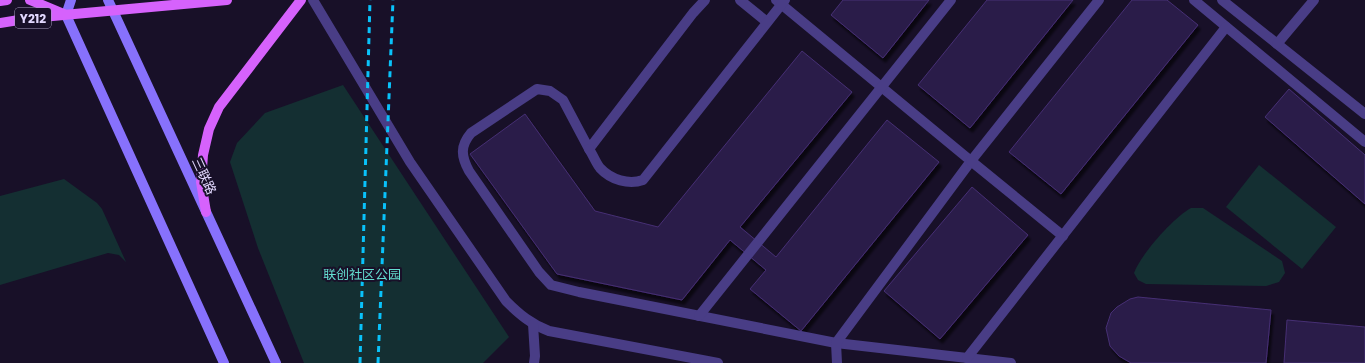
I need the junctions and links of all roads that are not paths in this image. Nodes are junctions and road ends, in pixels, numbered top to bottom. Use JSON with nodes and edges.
{"nodes":[{"id":1,"x":7,"y":0,"type":"edge"},
{"id":2,"x":30,"y":0,"type":"edge"},
{"id":3,"x":71,"y":0,"type":"edge"},
{"id":4,"x":108,"y":0,"type":"edge"},
{"id":5,"x":227,"y":0,"type":"edge"},
{"id":6,"x":301,"y":0,"type":"edge"},
{"id":7,"x":314,"y":0,"type":"edge"},
{"id":8,"x":705,"y":0,"type":"edge"},
{"id":9,"x":740,"y":0,"type":"edge"},
{"id":10,"x":951,"y":0,"type":"edge"},
{"id":11,"x":1099,"y":0,"type":"edge"},
{"id":12,"x":1194,"y":0,"type":"edge"},
{"id":13,"x":1222,"y":0,"type":"edge"},
{"id":14,"x":1314,"y":0,"type":"edge"},
{"id":15,"x":0,"y":1,"type":"edge"},
{"id":16,"x":781,"y":1,"type":"edge"},
{"id":17,"x":113,"y":10,"type":"junction"},
{"id":18,"x":66,"y":15,"type":"junction"},
{"id":19,"x":767,"y":22,"type":"junction"},
{"id":20,"x":0,"y":23,"type":"edge"},
{"id":21,"x":1226,"y":27,"type":"junction"},
{"id":22,"x":1277,"y":44,"type":"junction"},
{"id":23,"x":881,"y":86,"type":"junction"},
{"id":24,"x":1365,"y":114,"type":"edge"},
{"id":25,"x":1365,"y":142,"type":"edge"},
{"id":26,"x":589,"y":149,"type":"junction"},
{"id":27,"x":971,"y":161,"type":"junction"},
{"id":28,"x":206,"y":212,"type":"junction"},
{"id":29,"x":1063,"y":236,"type":"junction"},
{"id":30,"x":699,"y":316,"type":"junction"},
{"id":31,"x":533,"y":324,"type":"junction"},
{"id":32,"x":836,"y":343,"type":"junction"},
{"id":33,"x":967,"y":358,"type":"junction"},
{"id":34,"x":224,"y":363,"type":"edge"},
{"id":35,"x":276,"y":363,"type":"edge"},
{"id":36,"x":535,"y":363,"type":"edge"},
{"id":37,"x":718,"y":363,"type":"edge"},
{"id":38,"x":837,"y":363,"type":"edge"},
{"id":39,"x":1011,"y":363,"type":"edge"}],
"edges":[{"from":1,"to":15,"type":"main road","number":"Y212"},
{"from":2,"to":18,"type":"main road","number":"Y212"},
{"from":3,"to":18,"type":"street"},
{"from":4,"to":17,"type":"street","name":"三联路"},
{"from":5,"to":17,"type":"main road","number":"Y212"},
{"from":6,"to":28,"type":"main road"},
{"from":7,"to":31,"type":"lane"},
{"from":8,"to":26,"type":"lane"},
{"from":9,"to":19,"type":"lane"},
{"from":10,"to":23,"type":"lane"},
{"from":11,"to":27,"type":"lane"},
{"from":12,"to":21,"type":"lane"},
{"from":13,"to":22,"type":"lane"},
{"from":14,"to":22,"type":"lane"},
{"from":16,"to":19,"type":"lane"},
{"from":16,"to":23,"type":"lane"},
{"from":17,"to":18,"type":"main road","number":"Y212"},
{"from":17,"to":28,"type":"street","name":"三联路"},
{"from":18,"to":20,"type":"main road","number":"Y212"},
{"from":18,"to":34,"type":"street"},
{"from":19,"to":26,"type":"lane"},
{"from":21,"to":25,"type":"lane"},
{"from":21,"to":29,"type":"lane"},
{"from":22,"to":24,"type":"lane"},
{"from":23,"to":27,"type":"lane"},
{"from":23,"to":30,"type":"lane"},
{"from":26,"to":30,"type":"lane"},
{"from":27,"to":29,"type":"lane"},
{"from":27,"to":32,"type":"lane"},
{"from":28,"to":35,"type":"street","name":"三联路"},
{"from":29,"to":33,"type":"lane"},
{"from":30,"to":32,"type":"lane"},
{"from":31,"to":36,"type":"lane"},
{"from":31,"to":37,"type":"lane"},
{"from":32,"to":33,"type":"lane"},
{"from":32,"to":38,"type":"lane"},
{"from":33,"to":39,"type":"lane"}]}
